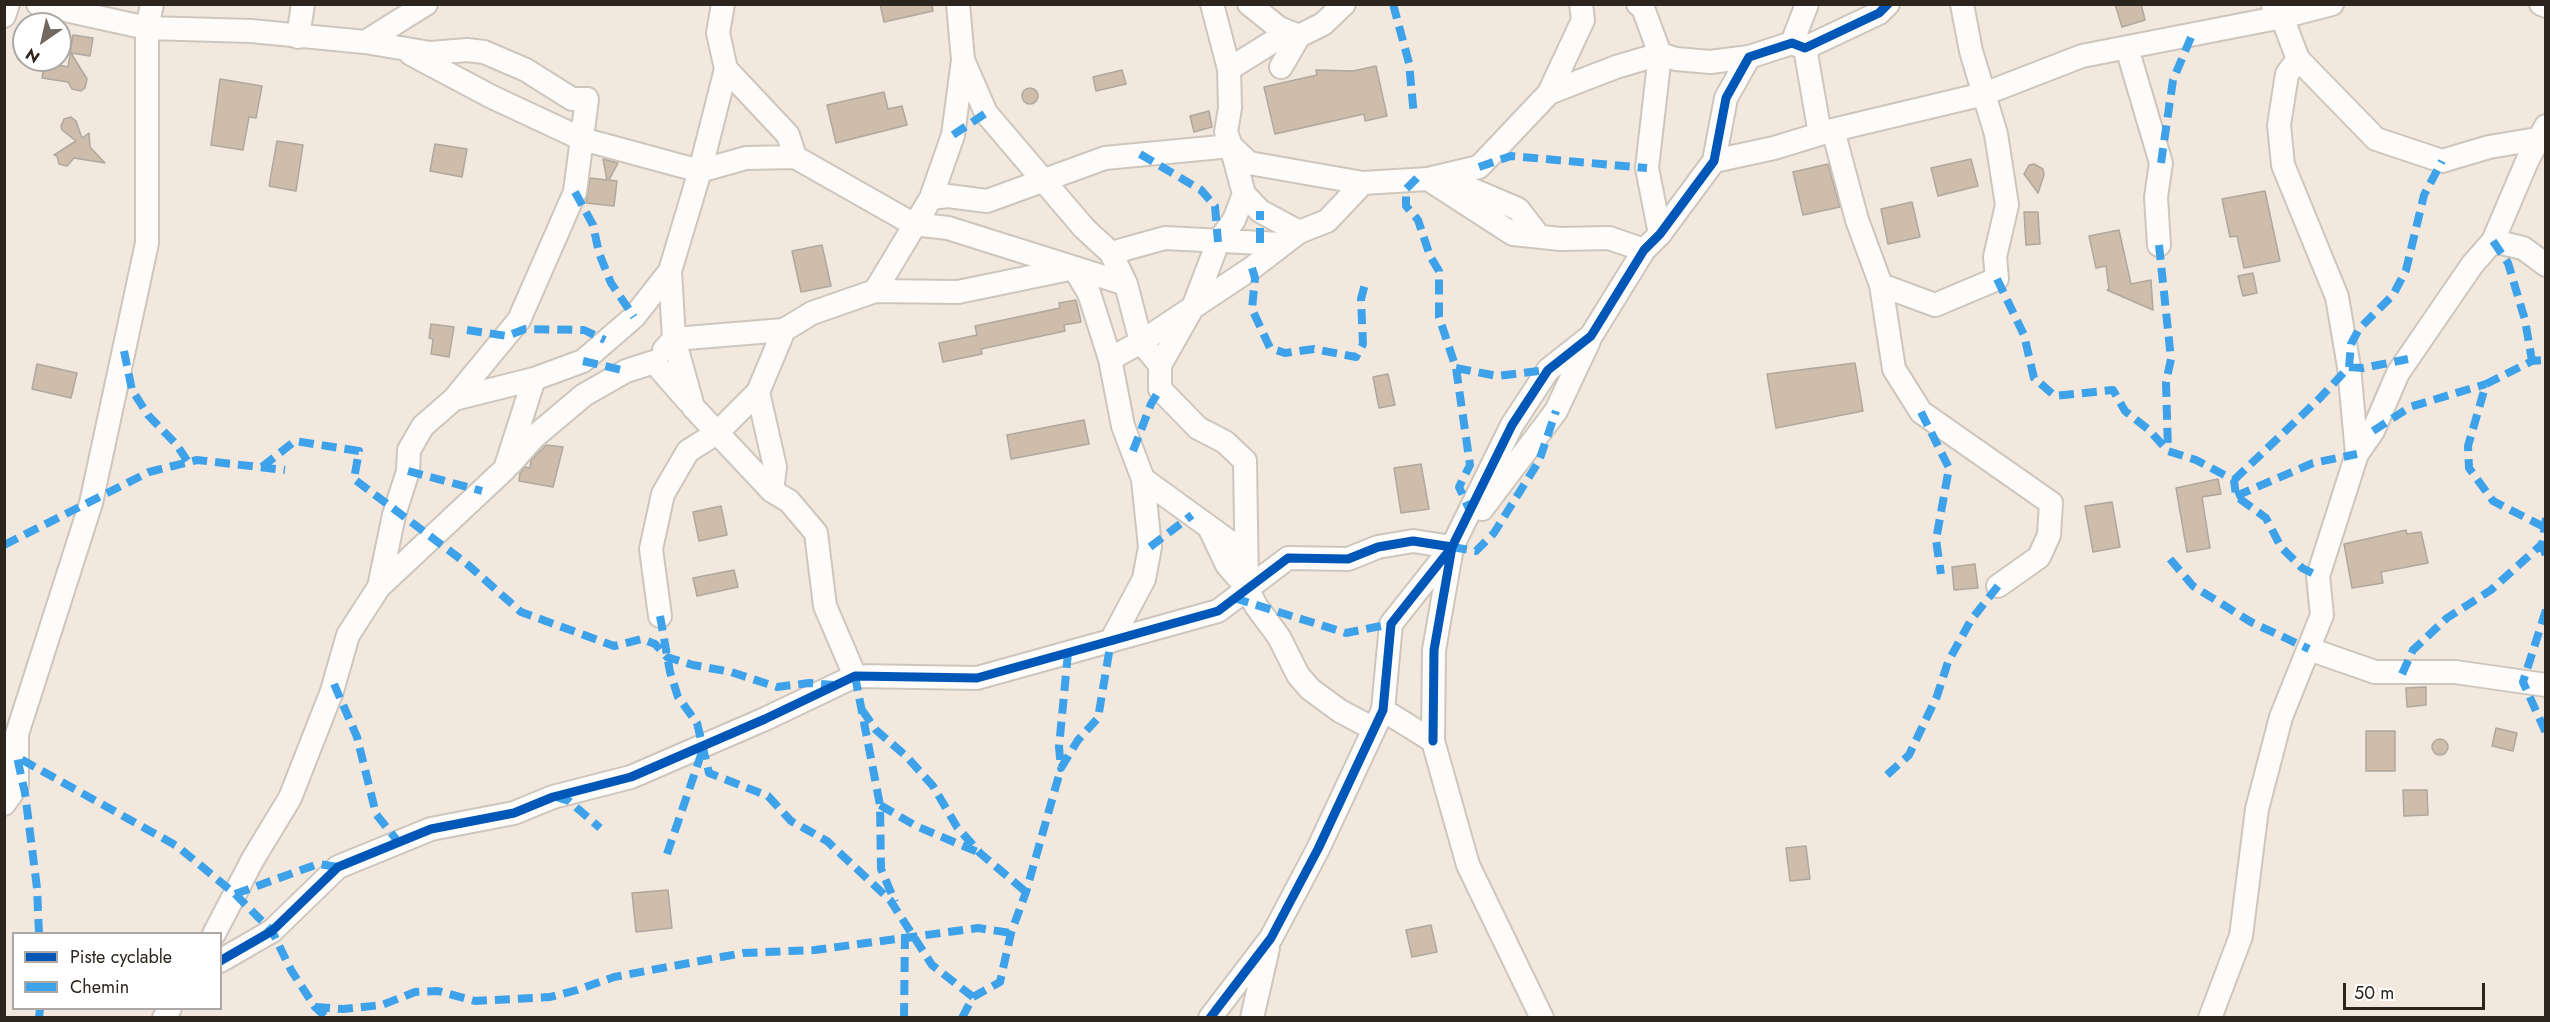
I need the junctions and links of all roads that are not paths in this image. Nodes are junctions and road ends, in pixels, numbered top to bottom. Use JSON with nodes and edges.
{"nodes":[{"id":1,"x":8,"y":4,"type":"edge"},
{"id":2,"x":38,"y":4,"type":"edge"},
{"id":3,"x":152,"y":4,"type":"edge"},
{"id":4,"x":303,"y":4,"type":"edge"},
{"id":5,"x":426,"y":4,"type":"edge"},
{"id":6,"x":723,"y":4,"type":"edge"},
{"id":7,"x":958,"y":4,"type":"edge"},
{"id":8,"x":1212,"y":4,"type":"edge"},
{"id":9,"x":1249,"y":4,"type":"edge"},
{"id":10,"x":1344,"y":4,"type":"edge"},
{"id":11,"x":1581,"y":4,"type":"edge"},
{"id":12,"x":1638,"y":4,"type":"edge"},
{"id":13,"x":1807,"y":4,"type":"edge"},
{"id":14,"x":1888,"y":4,"type":"edge"},
{"id":15,"x":1962,"y":4,"type":"edge"},
{"id":16,"x":2332,"y":4,"type":"edge"},
{"id":17,"x":2278,"y":9,"type":"edge"},
{"id":18,"x":4,"y":16,"type":"edge"},
{"id":19,"x":147,"y":28,"type":"junction"},
{"id":20,"x":1299,"y":36,"type":"junction"},
{"id":21,"x":298,"y":37,"type":"junction"},
{"id":22,"x":365,"y":42,"type":"junction"},
{"id":23,"x":1798,"y":45,"type":"junction"},
{"id":24,"x":398,"y":48,"type":"junction"},
{"id":25,"x":2127,"y":48,"type":"junction"},
{"id":26,"x":1660,"y":54,"type":"junction"},
{"id":27,"x":1749,"y":57,"type":"junction"},
{"id":28,"x":2298,"y":59,"type":"junction"},
{"id":29,"x":963,"y":60,"type":"junction"},
{"id":30,"x":1281,"y":67,"type":"dead end"},
{"id":31,"x":726,"y":69,"type":"junction"},
{"id":32,"x":1229,"y":69,"type":"junction"},
{"id":33,"x":1549,"y":93,"type":"junction"},
{"id":34,"x":1984,"y":94,"type":"junction"},
{"id":35,"x":1826,"y":132,"type":"junction"},
{"id":36,"x":2543,"y":135,"type":"edge"},
{"id":37,"x":582,"y":140,"type":"junction"},
{"id":38,"x":1231,"y":146,"type":"junction"},
{"id":39,"x":795,"y":157,"type":"junction"},
{"id":40,"x":1714,"y":161,"type":"junction"},
{"id":41,"x":700,"y":171,"type":"junction"},
{"id":42,"x":1428,"y":179,"type":"junction"},
{"id":43,"x":1045,"y":180,"type":"junction"},
{"id":44,"x":1363,"y":183,"type":"junction"},
{"id":45,"x":1244,"y":194,"type":"junction"},
{"id":46,"x":931,"y":198,"type":"junction"},
{"id":47,"x":913,"y":224,"type":"junction"},
{"id":48,"x":1290,"y":238,"type":"junction"},
{"id":49,"x":2493,"y":241,"type":"junction"},
{"id":50,"x":1218,"y":242,"type":"junction"},
{"id":51,"x":1652,"y":242,"type":"junction"},
{"id":52,"x":2159,"y":245,"type":"dead end"},
{"id":53,"x":1111,"y":253,"type":"junction"},
{"id":54,"x":2546,"y":265,"type":"edge"},
{"id":55,"x":1074,"y":267,"type":"junction"},
{"id":56,"x":670,"y":271,"type":"junction"},
{"id":57,"x":1126,"y":284,"type":"junction"},
{"id":58,"x":1881,"y":285,"type":"junction"},
{"id":59,"x":875,"y":291,"type":"junction"},
{"id":60,"x":1194,"y":305,"type":"junction"},
{"id":61,"x":784,"y":330,"type":"junction"},
{"id":62,"x":674,"y":339,"type":"junction"},
{"id":63,"x":1141,"y":342,"type":"junction"},
{"id":64,"x":1110,"y":359,"type":"junction"},
{"id":65,"x":654,"y":362,"type":"junction"},
{"id":66,"x":1160,"y":366,"type":"junction"},
{"id":67,"x":534,"y":379,"type":"junction"},
{"id":68,"x":758,"y":392,"type":"junction"},
{"id":69,"x":454,"y":399,"type":"junction"},
{"id":70,"x":693,"y":407,"type":"junction"},
{"id":71,"x":717,"y":433,"type":"junction"},
{"id":72,"x":2357,"y":454,"type":"junction"},
{"id":73,"x":505,"y":469,"type":"junction"},
{"id":74,"x":1143,"y":479,"type":"junction"},
{"id":75,"x":772,"y":491,"type":"junction"},
{"id":76,"x":1209,"y":527,"type":"junction"},
{"id":77,"x":1452,"y":547,"type":"junction"},
{"id":78,"x":1245,"y":553,"type":"junction"},
{"id":79,"x":1998,"y":586,"type":"dead end"},
{"id":80,"x":379,"y":587,"type":"junction"},
{"id":81,"x":1247,"y":588,"type":"junction"},
{"id":82,"x":660,"y":616,"type":"dead end"},
{"id":83,"x":1112,"y":641,"type":"junction"},
{"id":84,"x":2309,"y":649,"type":"junction"},
{"id":85,"x":855,"y":676,"type":"junction"},
{"id":86,"x":2546,"y":685,"type":"edge"},
{"id":87,"x":1378,"y":719,"type":"junction"},
{"id":88,"x":1433,"y":741,"type":"junction"},
{"id":89,"x":4,"y":804,"type":"edge"},
{"id":90,"x":215,"y":932,"type":"edge"},
{"id":91,"x":1271,"y":938,"type":"junction"},
{"id":92,"x":222,"y":960,"type":"edge"},
{"id":93,"x":1210,"y":1017,"type":"edge"},
{"id":94,"x":1252,"y":1017,"type":"edge"},
{"id":95,"x":1542,"y":1017,"type":"edge"},
{"id":96,"x":2210,"y":1017,"type":"edge"}],
"edges":[{"from":1,"to":18,"type":"street"},
{"from":2,"to":19,"type":"street"},
{"from":3,"to":19,"type":"street"},
{"from":4,"to":21,"type":"street"},
{"from":5,"to":22,"type":"street"},
{"from":6,"to":31,"type":"street"},
{"from":7,"to":29,"type":"street"},
{"from":8,"to":32,"type":"street"},
{"from":9,"to":20,"type":"street"},
{"from":10,"to":20,"type":"street"},
{"from":11,"to":33,"type":"street"},
{"from":12,"to":26,"type":"street"},
{"from":13,"to":23,"type":"street"},
{"from":14,"to":23,"type":"street"},
{"from":15,"to":34,"type":"street"},
{"from":16,"to":17,"type":"street"},
{"from":17,"to":25,"type":"street"},
{"from":17,"to":28,"type":"street"},
{"from":19,"to":21,"type":"street"},
{"from":19,"to":89,"type":"street"},
{"from":20,"to":30,"type":"street"},
{"from":20,"to":32,"type":"street"},
{"from":21,"to":22,"type":"street"},
{"from":22,"to":24,"type":"street"},
{"from":23,"to":27,"type":"street"},
{"from":23,"to":35,"type":"street"},
{"from":24,"to":37,"type":"street"},
{"from":24,"to":37,"type":"street"},
{"from":25,"to":34,"type":"street"},
{"from":25,"to":52,"type":"street"},
{"from":26,"to":27,"type":"street"},
{"from":26,"to":33,"type":"street"},
{"from":26,"to":51,"type":"street"},
{"from":27,"to":40,"type":"street"},
{"from":28,"to":36,"type":"street"},
{"from":28,"to":72,"type":"street"},
{"from":29,"to":43,"type":"street"},
{"from":29,"to":46,"type":"street"},
{"from":31,"to":39,"type":"street"},
{"from":31,"to":41,"type":"street"},
{"from":32,"to":38,"type":"street"},
{"from":33,"to":42,"type":"street"},
{"from":34,"to":35,"type":"street"},
{"from":34,"to":58,"type":"street"},
{"from":35,"to":40,"type":"street"},
{"from":35,"to":58,"type":"street"},
{"from":36,"to":49,"type":"street"},
{"from":37,"to":41,"type":"street"},
{"from":37,"to":69,"type":"street"},
{"from":38,"to":43,"type":"street"},
{"from":38,"to":44,"type":"street"},
{"from":38,"to":45,"type":"street"},
{"from":39,"to":41,"type":"street"},
{"from":39,"to":47,"type":"street"},
{"from":40,"to":51,"type":"street"},
{"from":41,"to":56,"type":"street"},
{"from":42,"to":44,"type":"street"},
{"from":42,"to":51,"type":"street"},
{"from":43,"to":46,"type":"street"},
{"from":43,"to":53,"type":"street"},
{"from":44,"to":48,"type":"street"},
{"from":45,"to":48,"type":"street"},
{"from":45,"to":50,"type":"street"},
{"from":46,"to":47,"type":"street"},
{"from":47,"to":55,"type":"street"},
{"from":47,"to":59,"type":"street"},
{"from":48,"to":50,"type":"street"},
{"from":48,"to":60,"type":"street"},
{"from":49,"to":54,"type":"street"},
{"from":49,"to":72,"type":"street"},
{"from":50,"to":53,"type":"street"},
{"from":50,"to":60,"type":"street"},
{"from":51,"to":77,"type":"street"},
{"from":53,"to":57,"type":"street"},
{"from":55,"to":57,"type":"street"},
{"from":55,"to":59,"type":"street"},
{"from":55,"to":64,"type":"street"},
{"from":56,"to":62,"type":"street"},
{"from":56,"to":67,"type":"street"},
{"from":57,"to":63,"type":"street"},
{"from":58,"to":79,"type":"street"},
{"from":59,"to":61,"type":"street"},
{"from":60,"to":63,"type":"street"},
{"from":60,"to":66,"type":"street"},
{"from":61,"to":62,"type":"street"},
{"from":61,"to":68,"type":"street"},
{"from":62,"to":65,"type":"street"},
{"from":62,"to":70,"type":"street"},
{"from":63,"to":64,"type":"street"},
{"from":63,"to":66,"type":"street"},
{"from":64,"to":74,"type":"street"},
{"from":65,"to":70,"type":"street"},
{"from":65,"to":73,"type":"street"},
{"from":66,"to":78,"type":"street"},
{"from":67,"to":69,"type":"street"},
{"from":67,"to":73,"type":"street"},
{"from":68,"to":71,"type":"street"},
{"from":68,"to":75,"type":"street"},
{"from":69,"to":80,"type":"street"},
{"from":70,"to":71,"type":"street"},
{"from":71,"to":75,"type":"street"},
{"from":71,"to":82,"type":"street"},
{"from":72,"to":84,"type":"street"},
{"from":73,"to":80,"type":"street"},
{"from":74,"to":76,"type":"street"},
{"from":74,"to":83,"type":"street"},
{"from":75,"to":85,"type":"street"},
{"from":76,"to":78,"type":"street"},
{"from":76,"to":81,"type":"street"},
{"from":77,"to":81,"type":"street"},
{"from":77,"to":87,"type":"street"},
{"from":77,"to":88,"type":"street"},
{"from":78,"to":81,"type":"street"},
{"from":80,"to":90,"type":"street"},
{"from":81,"to":83,"type":"street"},
{"from":81,"to":87,"type":"street"},
{"from":83,"to":85,"type":"street"},
{"from":84,"to":86,"type":"street"},
{"from":84,"to":96,"type":"street"},
{"from":85,"to":92,"type":"street"},
{"from":87,"to":88,"type":"street"},
{"from":87,"to":91,"type":"street"},
{"from":88,"to":95,"type":"street"},
{"from":91,"to":93,"type":"street"},
{"from":91,"to":94,"type":"street"}]}
